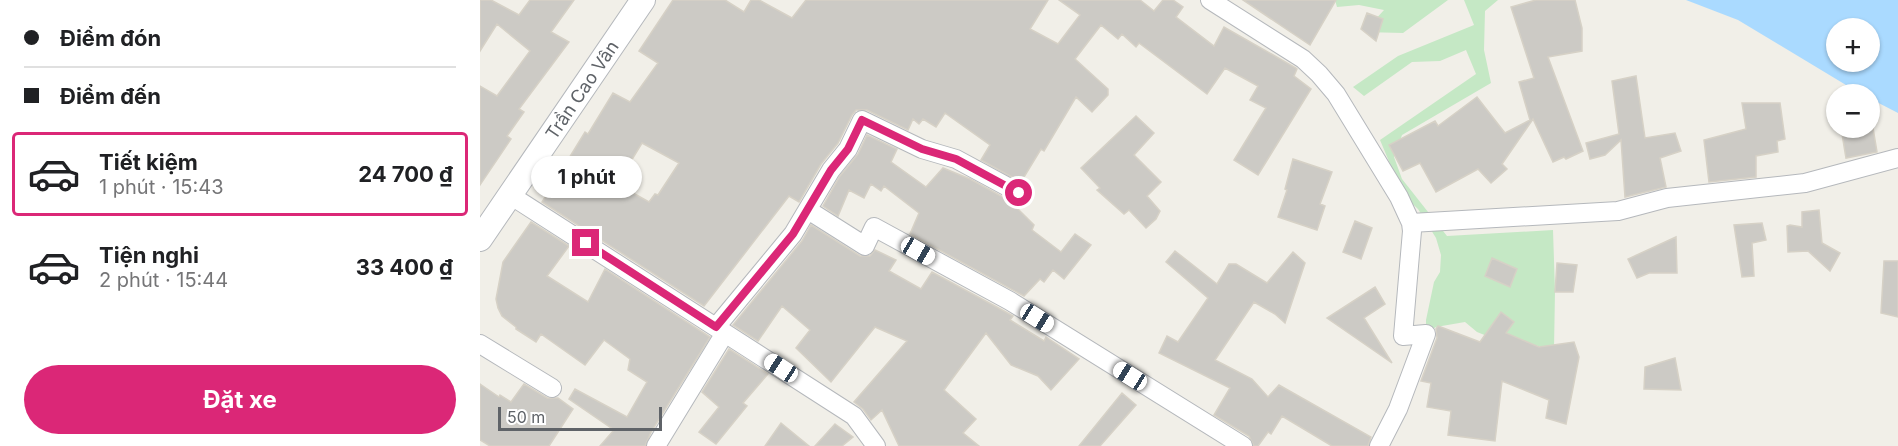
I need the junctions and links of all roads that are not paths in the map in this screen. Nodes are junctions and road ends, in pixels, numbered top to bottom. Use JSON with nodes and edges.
{"nodes":[{"id":1,"x":643,"y":0,"type":"edge"},
{"id":2,"x":1210,"y":0,"type":"edge"},
{"id":3,"x":1898,"y":158,"type":"edge"},
{"id":4,"x":1019,"y":193,"type":"dead end"},
{"id":5,"x":510,"y":195,"type":"junction"},
{"id":6,"x":808,"y":210,"type":"junction"},
{"id":7,"x":1411,"y":223,"type":"junction"},
{"id":8,"x":480,"y":239,"type":"edge"},
{"id":9,"x":721,"y":330,"type":"junction"},
{"id":10,"x":480,"y":344,"type":"edge"},
{"id":11,"x":552,"y":387,"type":"dead end"},
{"id":12,"x":656,"y":446,"type":"edge"},
{"id":13,"x":876,"y":446,"type":"edge"},
{"id":14,"x":1243,"y":446,"type":"edge"},
{"id":15,"x":1379,"y":446,"type":"edge"}],
"edges":[{"from":1,"to":5,"type":"street","name":"Trần Cao Vân"},
{"from":2,"to":7,"type":"street"},
{"from":3,"to":7,"type":"street"},
{"from":4,"to":6,"type":"street"},
{"from":5,"to":8,"type":"street","name":"Trần Cao Vân"},
{"from":5,"to":9,"type":"street"},
{"from":6,"to":9,"type":"street"},
{"from":6,"to":14,"type":"street"},
{"from":7,"to":15,"type":"street"},
{"from":9,"to":12,"type":"street"},
{"from":9,"to":13,"type":"street"},
{"from":10,"to":11,"type":"street"}]}
